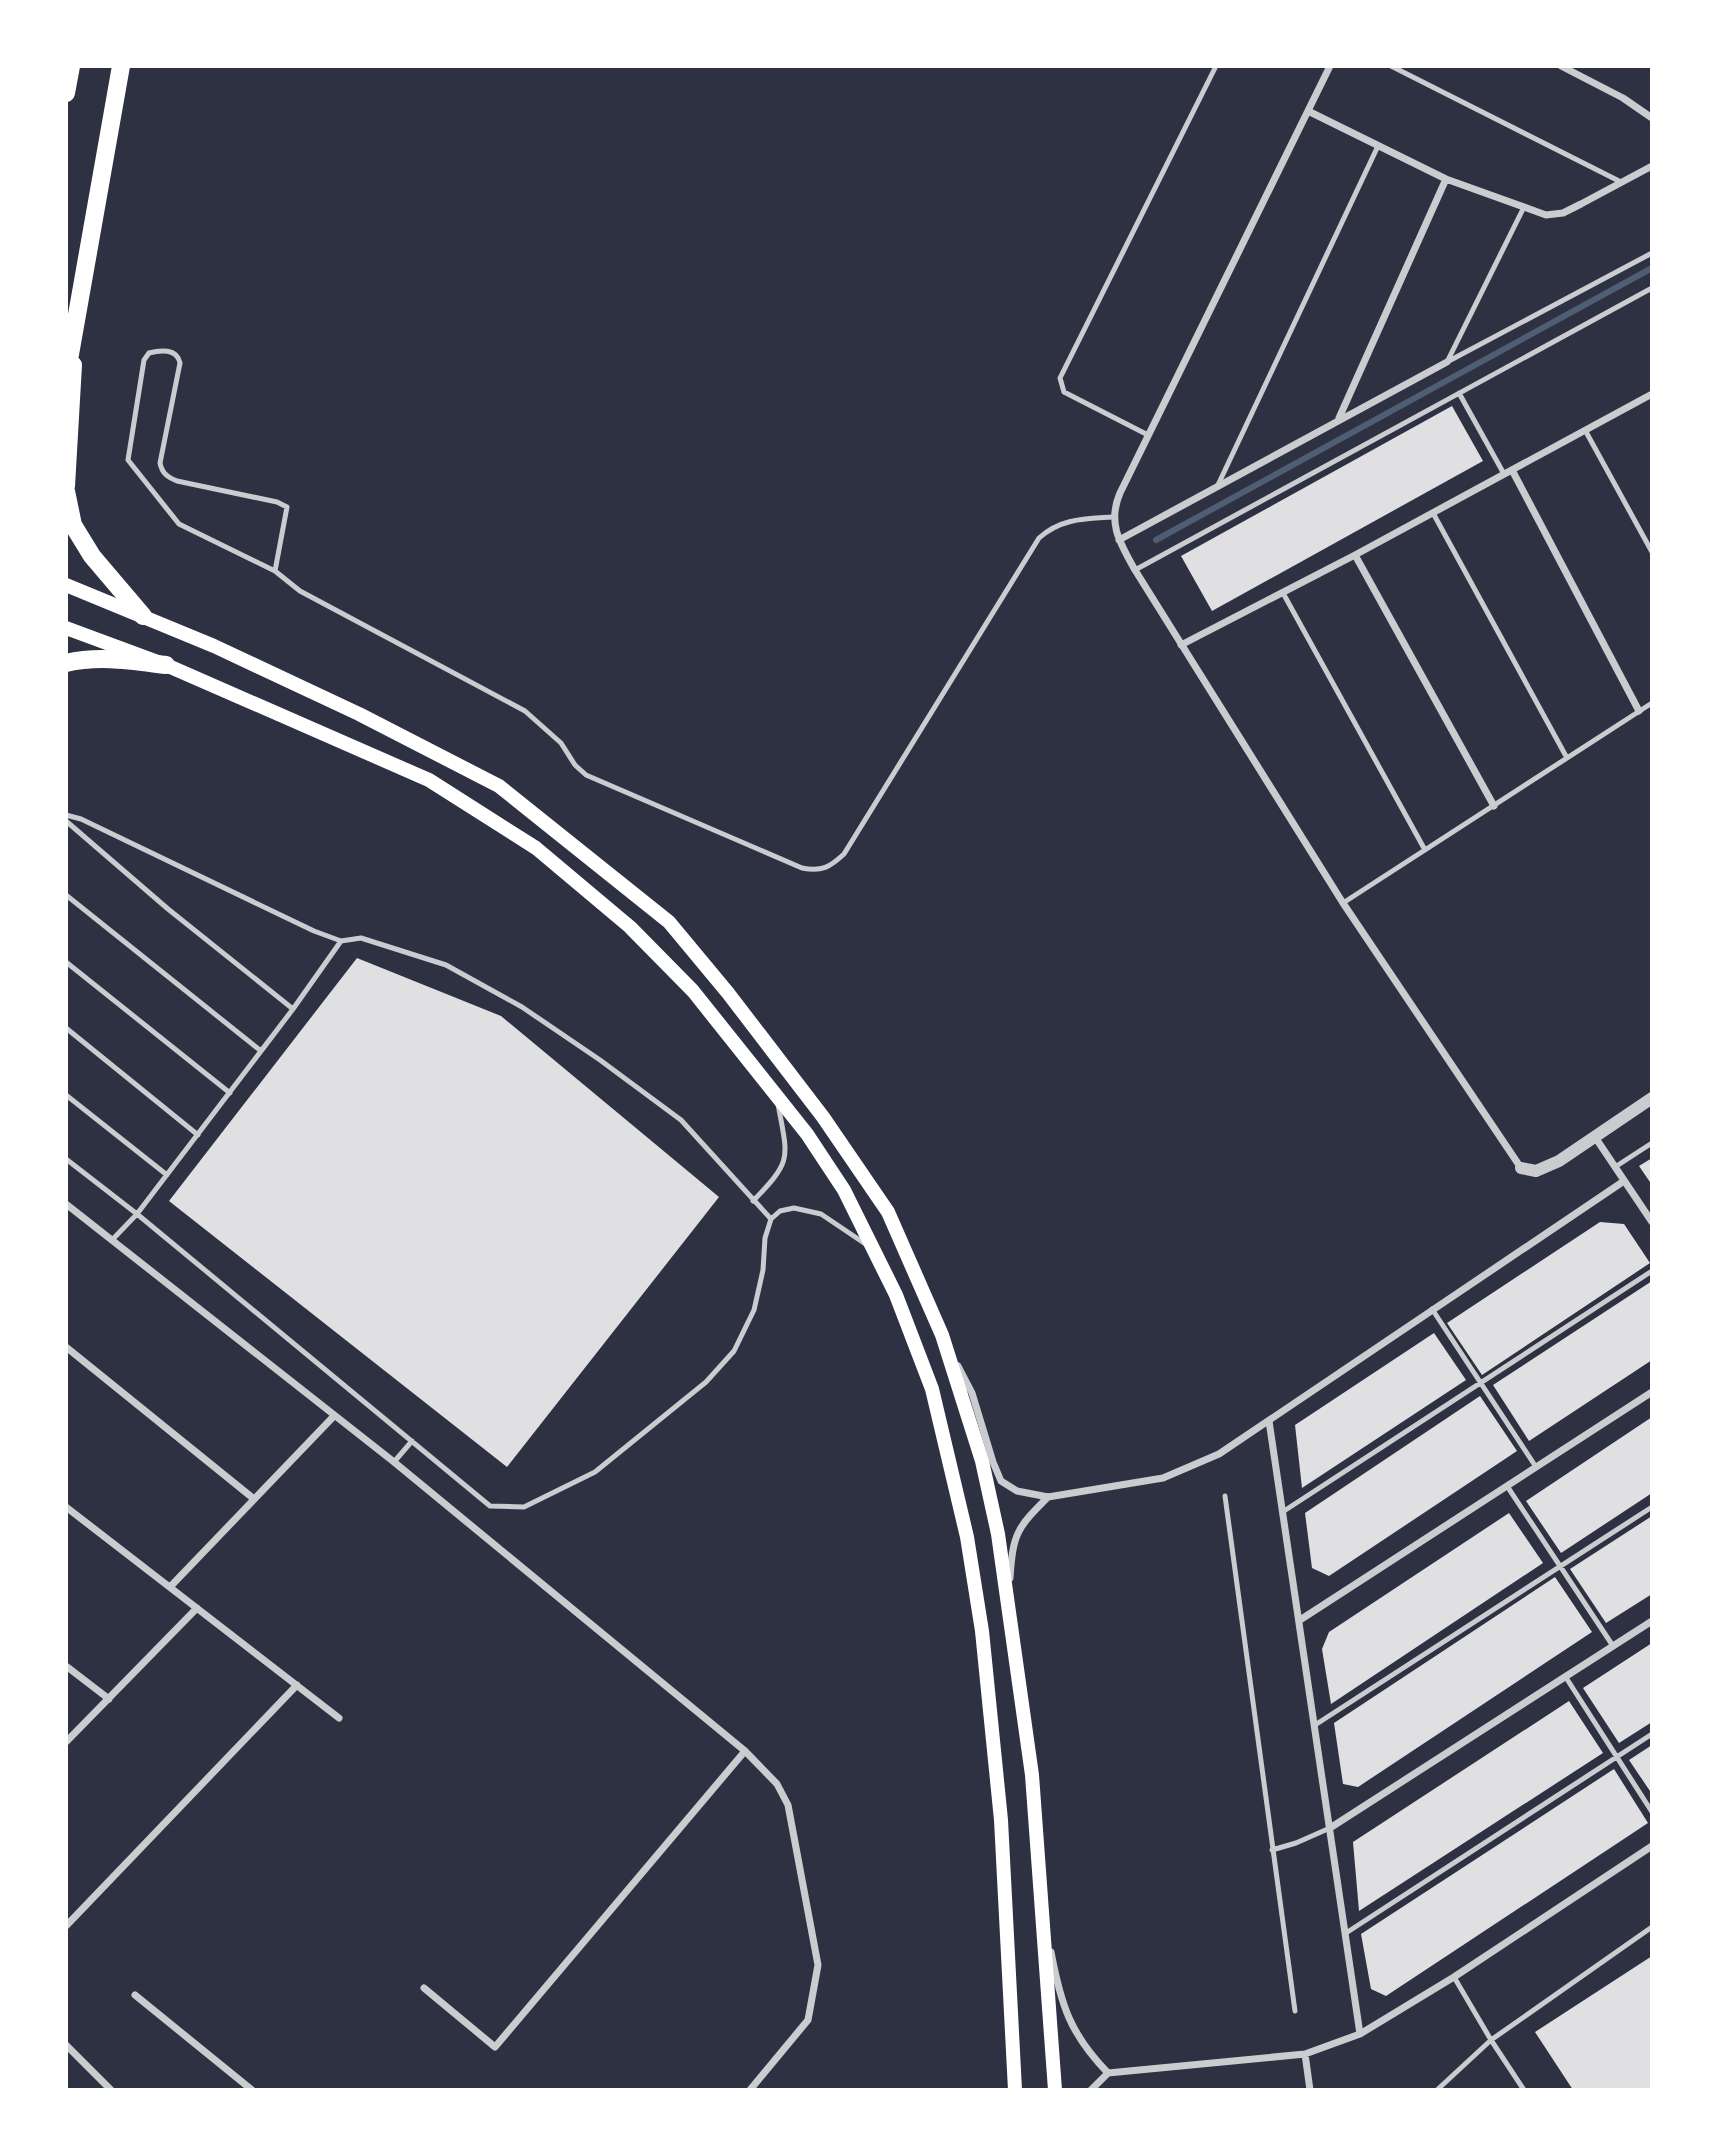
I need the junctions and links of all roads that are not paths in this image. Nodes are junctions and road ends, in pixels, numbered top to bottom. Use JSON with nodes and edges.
{"nodes":[{"id":1,"x":71,"y":66,"type":"edge"},
{"id":2,"x":121,"y":66,"type":"edge"},
{"id":3,"x":1216,"y":66,"type":"edge"},
{"id":4,"x":1330,"y":66,"type":"edge"},
{"id":5,"x":1391,"y":66,"type":"edge"},
{"id":6,"x":1561,"y":66,"type":"edge"},
{"id":7,"x":66,"y":93,"type":"edge"},
{"id":8,"x":1308,"y":111,"type":"junction"},
{"id":9,"x":1651,"y":118,"type":"edge"},
{"id":10,"x":1378,"y":146,"type":"junction"},
{"id":11,"x":1651,"y":166,"type":"edge"},
{"id":12,"x":1446,"y":178,"type":"junction"},
{"id":13,"x":1620,"y":183,"type":"junction"},
{"id":14,"x":1524,"y":207,"type":"junction"},
{"id":15,"x":1651,"y":253,"type":"edge"},
{"id":16,"x":1651,"y":288,"type":"edge"},
{"id":17,"x":75,"y":330,"type":"junction"},
{"id":18,"x":1447,"y":362,"type":"junction"},
{"id":19,"x":66,"y":377,"type":"edge"},
{"id":20,"x":1460,"y":393,"type":"junction"},
{"id":21,"x":1651,"y":394,"type":"edge"},
{"id":22,"x":1339,"y":419,"type":"junction"},
{"id":23,"x":1585,"y":430,"type":"junction"},
{"id":24,"x":1148,"y":435,"type":"junction"},
{"id":25,"x":1508,"y":472,"type":"junction"},
{"id":26,"x":1217,"y":487,"type":"junction"},
{"id":27,"x":66,"y":488,"type":"edge"},
{"id":28,"x":1433,"y":513,"type":"junction"},
{"id":29,"x":1113,"y":517,"type":"junction"},
{"id":30,"x":1119,"y":540,"type":"junction"},
{"id":31,"x":1651,"y":552,"type":"edge"},
{"id":32,"x":1355,"y":555,"type":"junction"},
{"id":33,"x":1135,"y":570,"type":"junction"},
{"id":34,"x":275,"y":571,"type":"junction"},
{"id":35,"x":66,"y":586,"type":"edge"},
{"id":36,"x":1283,"y":593,"type":"junction"},
{"id":37,"x":143,"y":616,"type":"junction"},
{"id":38,"x":66,"y":628,"type":"edge"},
{"id":39,"x":1181,"y":645,"type":"junction"},
{"id":40,"x":66,"y":663,"type":"edge"},
{"id":41,"x":166,"y":665,"type":"junction"},
{"id":42,"x":1651,"y":703,"type":"edge"},
{"id":43,"x":1639,"y":711,"type":"junction"},
{"id":44,"x":1567,"y":758,"type":"junction"},
{"id":45,"x":1494,"y":806,"type":"junction"},
{"id":46,"x":66,"y":815,"type":"edge"},
{"id":47,"x":66,"y":821,"type":"edge"},
{"id":48,"x":1424,"y":850,"type":"junction"},
{"id":49,"x":66,"y":895,"type":"edge"},
{"id":50,"x":1343,"y":903,"type":"junction"},
{"id":51,"x":341,"y":941,"type":"junction"},
{"id":52,"x":66,"y":962,"type":"edge"},
{"id":53,"x":293,"y":1009,"type":"junction"},
{"id":54,"x":66,"y":1028,"type":"edge"},
{"id":55,"x":261,"y":1051,"type":"junction"},
{"id":56,"x":229,"y":1093,"type":"junction"},
{"id":57,"x":66,"y":1095,"type":"edge"},
{"id":58,"x":776,"y":1095,"type":"junction"},
{"id":59,"x":1651,"y":1098,"type":"edge"},
{"id":60,"x":198,"y":1135,"type":"junction"},
{"id":61,"x":1595,"y":1137,"type":"junction"},
{"id":62,"x":1651,"y":1143,"type":"edge"},
{"id":63,"x":66,"y":1159,"type":"edge"},
{"id":64,"x":1615,"y":1167,"type":"junction"},
{"id":65,"x":1521,"y":1168,"type":"joint"},
{"id":66,"x":167,"y":1175,"type":"junction"},
{"id":67,"x":1624,"y":1181,"type":"junction"},
{"id":68,"x":753,"y":1201,"type":"junction"},
{"id":69,"x":66,"y":1204,"type":"edge"},
{"id":70,"x":137,"y":1214,"type":"junction"},
{"id":71,"x":771,"y":1219,"type":"junction"},
{"id":72,"x":1651,"y":1222,"type":"edge"},
{"id":73,"x":112,"y":1240,"type":"junction"},
{"id":74,"x":875,"y":1250,"type":"junction"},
{"id":75,"x":1651,"y":1270,"type":"edge"},
{"id":76,"x":1432,"y":1309,"type":"junction"},
{"id":77,"x":942,"y":1335,"type":"junction"},
{"id":78,"x":66,"y":1347,"type":"edge"},
{"id":79,"x":1480,"y":1383,"type":"junction"},
{"id":80,"x":1651,"y":1392,"type":"edge"},
{"id":81,"x":334,"y":1416,"type":"junction"},
{"id":82,"x":1269,"y":1421,"type":"junction"},
{"id":83,"x":412,"y":1441,"type":"junction"},
{"id":84,"x":394,"y":1462,"type":"junction"},
{"id":85,"x":1536,"y":1467,"type":"junction"},
{"id":86,"x":1507,"y":1486,"type":"junction"},
{"id":87,"x":1224,"y":1496,"type":"dead end"},
{"id":88,"x":1048,"y":1497,"type":"junction"},
{"id":89,"x":254,"y":1499,"type":"junction"},
{"id":90,"x":66,"y":1507,"type":"edge"},
{"id":91,"x":1651,"y":1507,"type":"edge"},
{"id":92,"x":1284,"y":1511,"type":"junction"},
{"id":93,"x":1560,"y":1567,"type":"junction"},
{"id":94,"x":170,"y":1587,"type":"junction"},
{"id":95,"x":197,"y":1608,"type":"junction"},
{"id":96,"x":1008,"y":1608,"type":"junction"},
{"id":97,"x":1300,"y":1620,"type":"junction"},
{"id":98,"x":1651,"y":1621,"type":"edge"},
{"id":99,"x":1613,"y":1646,"type":"junction"},
{"id":100,"x":66,"y":1666,"type":"edge"},
{"id":101,"x":1565,"y":1676,"type":"junction"},
{"id":102,"x":296,"y":1685,"type":"junction"},
{"id":103,"x":108,"y":1699,"type":"junction"},
{"id":104,"x":339,"y":1718,"type":"dead end"},
{"id":105,"x":1315,"y":1725,"type":"junction"},
{"id":106,"x":1651,"y":1734,"type":"edge"},
{"id":107,"x":66,"y":1742,"type":"edge"},
{"id":108,"x":745,"y":1751,"type":"junction"},
{"id":109,"x":1616,"y":1757,"type":"junction"},
{"id":110,"x":1651,"y":1812,"type":"edge"},
{"id":111,"x":1330,"y":1828,"type":"junction"},
{"id":112,"x":1651,"y":1846,"type":"edge"},
{"id":113,"x":1272,"y":1850,"type":"junction"},
{"id":114,"x":1041,"y":1900,"type":"junction"},
{"id":115,"x":66,"y":1926,"type":"edge"},
{"id":116,"x":1651,"y":1927,"type":"edge"},
{"id":117,"x":1346,"y":1933,"type":"junction"},
{"id":118,"x":1454,"y":1977,"type":"junction"},
{"id":119,"x":424,"y":1988,"type":"dead end"},
{"id":120,"x":135,"y":1995,"type":"dead end"},
{"id":121,"x":1296,"y":2011,"type":"dead end"},
{"id":122,"x":1360,"y":2034,"type":"junction"},
{"id":123,"x":1490,"y":2040,"type":"junction"},
{"id":124,"x":66,"y":2045,"type":"edge"},
{"id":125,"x":1305,"y":2054,"type":"junction"},
{"id":126,"x":1108,"y":2073,"type":"junction"},
{"id":127,"x":111,"y":2090,"type":"edge"},
{"id":128,"x":252,"y":2090,"type":"edge"},
{"id":129,"x":750,"y":2090,"type":"edge"},
{"id":130,"x":1015,"y":2090,"type":"edge"},
{"id":131,"x":1055,"y":2090,"type":"edge"},
{"id":132,"x":1091,"y":2090,"type":"edge"},
{"id":133,"x":1310,"y":2090,"type":"edge"},
{"id":134,"x":1437,"y":2090,"type":"edge"},
{"id":135,"x":1524,"y":2090,"type":"edge"}],
"edges":[{"from":1,"to":7,"type":"main road"},
{"from":2,"to":17,"type":"main road"},
{"from":3,"to":24,"type":"lane"},
{"from":4,"to":8,"type":"street"},
{"from":5,"to":13,"type":"lane"},
{"from":6,"to":9,"type":"street"},
{"from":8,"to":10,"type":"street"},
{"from":8,"to":24,"type":"street"},
{"from":10,"to":12,"type":"street"},
{"from":10,"to":26,"type":"lane"},
{"from":11,"to":13,"type":"street"},
{"from":12,"to":14,"type":"street"},
{"from":12,"to":22,"type":"street"},
{"from":13,"to":14,"type":"street"},
{"from":14,"to":18,"type":"lane"},
{"from":15,"to":18,"type":"lane"},
{"from":16,"to":20,"type":"lane"},
{"from":17,"to":19,"type":"main road"},
{"from":17,"to":27,"type":"main road"},
{"from":18,"to":22,"type":"street"},
{"from":20,"to":25,"type":"lane"},
{"from":20,"to":33,"type":"lane"},
{"from":21,"to":23,"type":"street"},
{"from":22,"to":26,"type":"street"},
{"from":23,"to":25,"type":"street"},
{"from":23,"to":31,"type":"lane"},
{"from":24,"to":29,"type":"street"},
{"from":25,"to":28,"type":"street"},
{"from":25,"to":43,"type":"street"},
{"from":26,"to":30,"type":"street"},
{"from":27,"to":37,"type":"main road"},
{"from":28,"to":32,"type":"street"},
{"from":28,"to":44,"type":"lane"},
{"from":29,"to":30,"type":"street"},
{"from":29,"to":34,"type":"lane"},
{"from":30,"to":33,"type":"street"},
{"from":32,"to":36,"type":"street"},
{"from":32,"to":45,"type":"street"},
{"from":33,"to":39,"type":"street"},
{"from":34,"to":34,"type":"lane"},
{"from":35,"to":37,"type":"main road"},
{"from":36,"to":39,"type":"street"},
{"from":36,"to":48,"type":"lane"},
{"from":37,"to":77,"type":"main road"},
{"from":38,"to":41,"type":"main road"},
{"from":39,"to":50,"type":"street"},
{"from":40,"to":41,"type":"main road"},
{"from":41,"to":58,"type":"main road"},
{"from":42,"to":43,"type":"lane"},
{"from":43,"to":44,"type":"lane"},
{"from":44,"to":45,"type":"lane"},
{"from":45,"to":48,"type":"lane"},
{"from":46,"to":51,"type":"lane"},
{"from":47,"to":53,"type":"lane"},
{"from":48,"to":50,"type":"lane"},
{"from":49,"to":55,"type":"lane"},
{"from":50,"to":65,"type":"street"},
{"from":51,"to":53,"type":"lane"},
{"from":51,"to":68,"type":"lane"},
{"from":52,"to":56,"type":"lane"},
{"from":53,"to":55,"type":"lane"},
{"from":54,"to":60,"type":"lane"},
{"from":55,"to":56,"type":"lane"},
{"from":56,"to":60,"type":"lane"},
{"from":57,"to":66,"type":"lane"},
{"from":58,"to":68,"type":"lane"},
{"from":58,"to":74,"type":"main road"},
{"from":59,"to":61,"type":"street"},
{"from":60,"to":66,"type":"lane"},
{"from":61,"to":64,"type":"street"},
{"from":61,"to":65,"type":"street"},
{"from":62,"to":64,"type":"lane"},
{"from":63,"to":70,"type":"lane"},
{"from":64,"to":67,"type":"street"},
{"from":66,"to":70,"type":"lane"},
{"from":67,"to":72,"type":"street"},
{"from":67,"to":76,"type":"street"},
{"from":68,"to":71,"type":"lane"},
{"from":69,"to":73,"type":"street"},
{"from":70,"to":73,"type":"lane"},
{"from":70,"to":83,"type":"lane"},
{"from":71,"to":74,"type":"lane"},
{"from":71,"to":83,"type":"lane"},
{"from":73,"to":81,"type":"street"},
{"from":74,"to":130,"type":"main road"},
{"from":75,"to":79,"type":"lane"},
{"from":76,"to":79,"type":"lane"},
{"from":76,"to":82,"type":"street"},
{"from":77,"to":88,"type":"street"},
{"from":77,"to":96,"type":"main road"},
{"from":78,"to":89,"type":"street"},
{"from":79,"to":85,"type":"lane"},
{"from":79,"to":92,"type":"lane"},
{"from":80,"to":85,"type":"street"},
{"from":81,"to":84,"type":"street"},
{"from":81,"to":89,"type":"street"},
{"from":82,"to":88,"type":"street"},
{"from":82,"to":92,"type":"street"},
{"from":83,"to":84,"type":"lane"},
{"from":84,"to":108,"type":"street"},
{"from":85,"to":86,"type":"street"},
{"from":86,"to":93,"type":"lane"},
{"from":86,"to":97,"type":"street"},
{"from":87,"to":113,"type":"lane"},
{"from":88,"to":96,"type":"street"},
{"from":89,"to":94,"type":"street"},
{"from":90,"to":94,"type":"street"},
{"from":91,"to":93,"type":"lane"},
{"from":92,"to":97,"type":"street"},
{"from":93,"to":99,"type":"lane"},
{"from":93,"to":105,"type":"lane"},
{"from":94,"to":95,"type":"street"},
{"from":95,"to":102,"type":"street"},
{"from":95,"to":103,"type":"street"},
{"from":96,"to":114,"type":"main road"},
{"from":97,"to":105,"type":"street"},
{"from":98,"to":99,"type":"street"},
{"from":99,"to":101,"type":"street"},
{"from":100,"to":103,"type":"street"},
{"from":101,"to":109,"type":"lane"},
{"from":101,"to":111,"type":"street"},
{"from":102,"to":104,"type":"street"},
{"from":102,"to":115,"type":"street"},
{"from":103,"to":107,"type":"street"},
{"from":105,"to":111,"type":"street"},
{"from":106,"to":109,"type":"lane"},
{"from":108,"to":119,"type":"street"},
{"from":108,"to":129,"type":"street"},
{"from":109,"to":110,"type":"lane"},
{"from":109,"to":117,"type":"lane"},
{"from":111,"to":113,"type":"lane"},
{"from":111,"to":117,"type":"street"},
{"from":112,"to":118,"type":"street"},
{"from":113,"to":121,"type":"lane"},
{"from":114,"to":126,"type":"street"},
{"from":114,"to":131,"type":"main road"},
{"from":116,"to":123,"type":"lane"},
{"from":117,"to":122,"type":"street"},
{"from":118,"to":122,"type":"street"},
{"from":118,"to":123,"type":"lane"},
{"from":120,"to":128,"type":"street"},
{"from":122,"to":125,"type":"street"},
{"from":123,"to":134,"type":"lane"},
{"from":123,"to":135,"type":"lane"},
{"from":124,"to":127,"type":"street"},
{"from":125,"to":126,"type":"street"},
{"from":125,"to":133,"type":"street"},
{"from":126,"to":132,"type":"street"}]}
